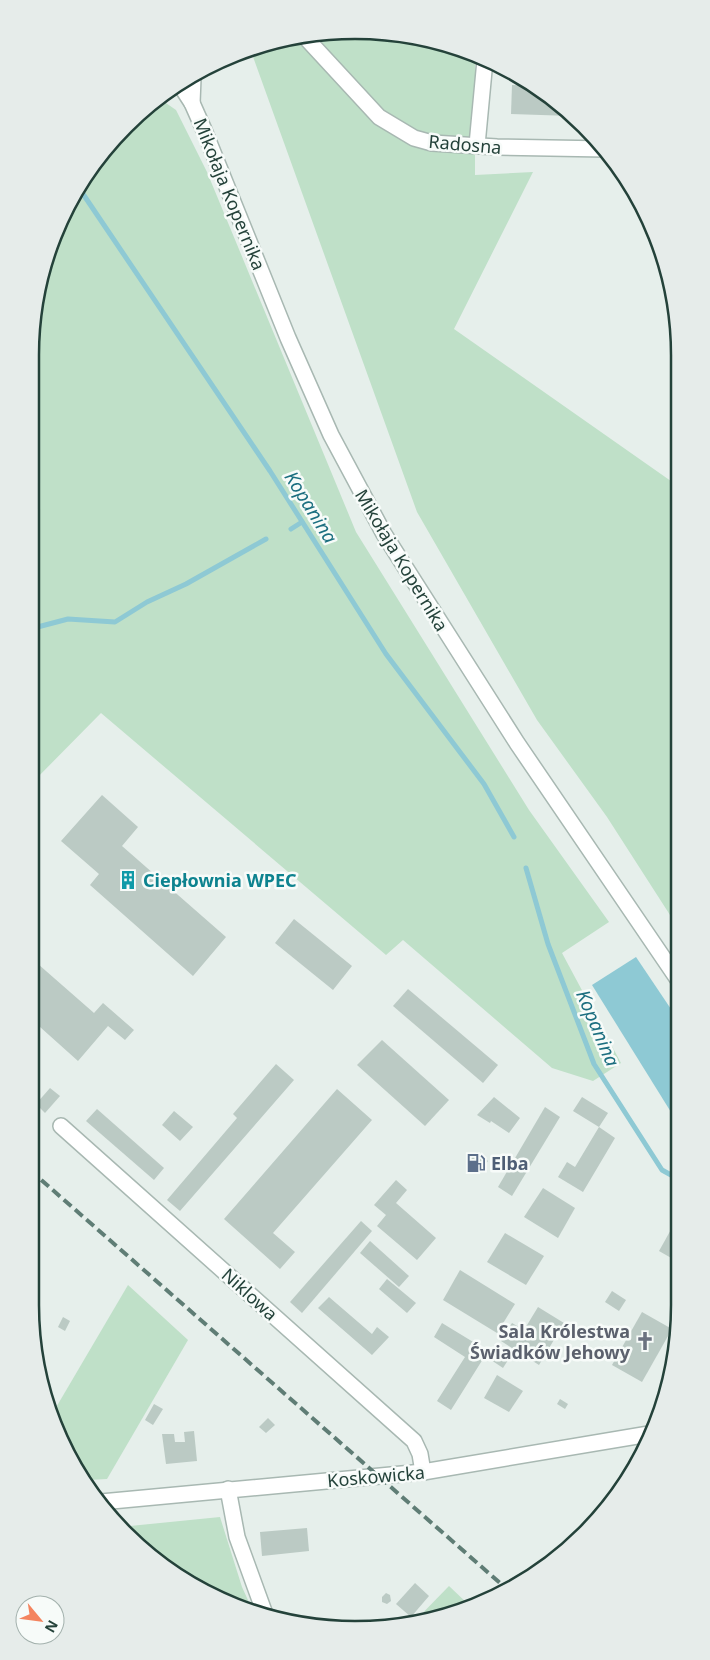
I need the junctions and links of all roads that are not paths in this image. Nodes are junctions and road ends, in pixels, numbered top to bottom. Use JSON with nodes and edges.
{"nodes":[{"id":1,"x":310,"y":42,"type":"edge"},
{"id":2,"x":484,"y":67,"type":"edge"},
{"id":3,"x":193,"y":84,"type":"edge"},
{"id":4,"x":184,"y":89,"type":"edge"},
{"id":5,"x":192,"y":103,"type":"junction"},
{"id":6,"x":477,"y":145,"type":"junction"},
{"id":7,"x":595,"y":149,"type":"edge"},
{"id":8,"x":671,"y":969,"type":"edge"},
{"id":9,"x":61,"y":1126,"type":"dead end"},
{"id":10,"x":643,"y":1435,"type":"edge"},
{"id":11,"x":424,"y":1472,"type":"junction"},
{"id":12,"x":228,"y":1489,"type":"junction"},
{"id":13,"x":107,"y":1501,"type":"edge"},
{"id":14,"x":262,"y":1607,"type":"edge"}],
"edges":[{"from":1,"to":6,"type":"street","name":"Radosna"},
{"from":2,"to":6,"type":"street"},
{"from":3,"to":5,"type":"street","name":"Mikołaja Kopernika"},
{"from":4,"to":5,"type":"street","name":"Mikołaja Kopernika"},
{"from":5,"to":8,"type":"street","name":"Mikołaja Kopernika"},
{"from":6,"to":7,"type":"street","name":"Radosna"},
{"from":9,"to":11,"type":"street","name":"Niklowa"},
{"from":10,"to":11,"type":"street","name":"Koskowicka"},
{"from":11,"to":12,"type":"street","name":"Koskowicka"},
{"from":12,"to":13,"type":"street","name":"Koskowicka"},
{"from":12,"to":14,"type":"street"}]}
